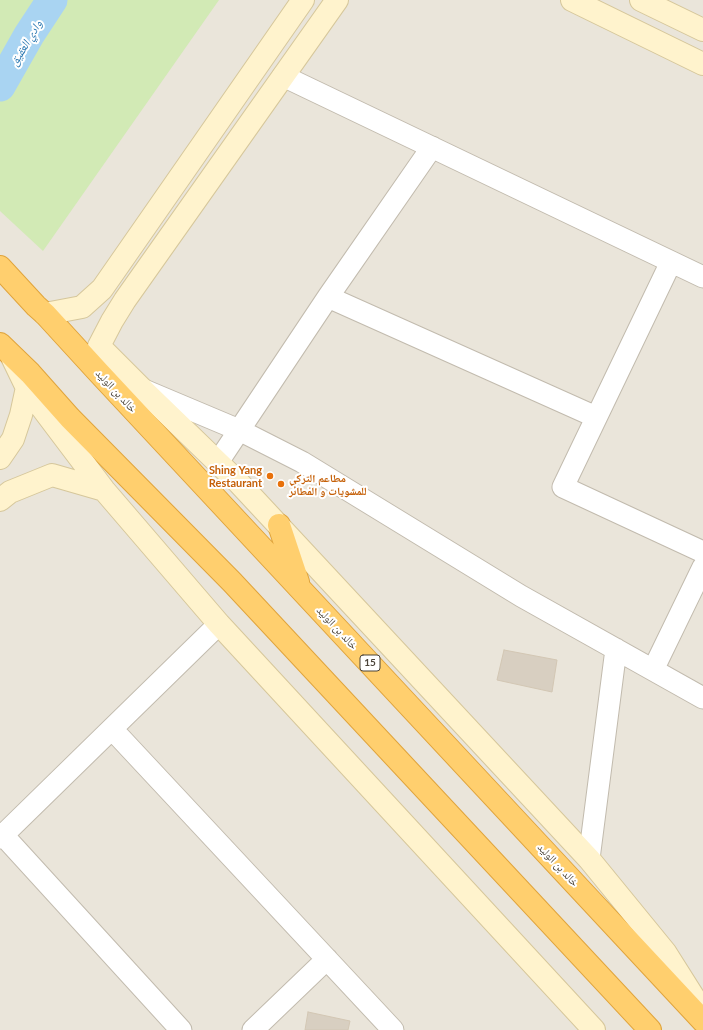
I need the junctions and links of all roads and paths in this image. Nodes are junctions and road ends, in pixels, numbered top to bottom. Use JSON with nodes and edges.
{"nodes":[{"id":1,"x":303,"y":0,"type":"edge"},
{"id":2,"x":337,"y":0,"type":"edge"},
{"id":3,"x":572,"y":0,"type":"edge"},
{"id":4,"x":641,"y":0,"type":"edge"},
{"id":5,"x":703,"y":30,"type":"edge"},
{"id":6,"x":703,"y":64,"type":"edge"},
{"id":7,"x":284,"y":76,"type":"junction"},
{"id":8,"x":432,"y":147,"type":"junction"},
{"id":9,"x":671,"y":262,"type":"junction"},
{"id":10,"x":0,"y":267,"type":"edge"},
{"id":11,"x":703,"y":277,"type":"edge"},
{"id":12,"x":328,"y":297,"type":"junction"},
{"id":13,"x":41,"y":310,"type":"junction"},
{"id":14,"x":99,"y":346,"type":"junction"},
{"id":15,"x":4,"y":348,"type":"edge"},
{"id":16,"x":99,"y":372,"type":"junction"},
{"id":17,"x":28,"y":380,"type":"junction"},
{"id":18,"x":143,"y":390,"type":"junction"},
{"id":19,"x":596,"y":417,"type":"junction"},
{"id":20,"x":239,"y":430,"type":"junction"},
{"id":21,"x":0,"y":458,"type":"edge"},
{"id":22,"x":218,"y":462,"type":"junction"},
{"id":23,"x":104,"y":490,"type":"junction"},
{"id":24,"x":0,"y":500,"type":"edge"},
{"id":25,"x":279,"y":525,"type":"junction"},
{"id":26,"x":703,"y":552,"type":"edge"},
{"id":27,"x":703,"y":567,"type":"edge"},
{"id":28,"x":300,"y":588,"type":"junction"},
{"id":29,"x":219,"y":624,"type":"junction"},
{"id":30,"x":616,"y":649,"type":"junction"},
{"id":31,"x":653,"y":670,"type":"junction"},
{"id":32,"x":703,"y":698,"type":"edge"},
{"id":33,"x":112,"y":729,"type":"junction"},
{"id":34,"x":2,"y":837,"type":"edge"},
{"id":35,"x":588,"y":859,"type":"junction"},
{"id":36,"x":327,"y":959,"type":"junction"},
{"id":37,"x":703,"y":1012,"type":"edge"},
{"id":38,"x":703,"y":1021,"type":"edge"},
{"id":39,"x":181,"y":1030,"type":"edge"},
{"id":40,"x":253,"y":1030,"type":"edge"},
{"id":41,"x":393,"y":1030,"type":"edge"},
{"id":42,"x":594,"y":1030,"type":"edge"},
{"id":43,"x":650,"y":1030,"type":"edge"}],
"edges":[{"from":1,"to":13,"type":"main road"},
{"from":2,"to":7,"type":"main road"},
{"from":3,"to":6,"type":"main road"},
{"from":4,"to":5,"type":"main road"},
{"from":7,"to":8,"type":"street"},
{"from":7,"to":14,"type":"main road"},
{"from":8,"to":9,"type":"street"},
{"from":8,"to":12,"type":"street"},
{"from":9,"to":11,"type":"street"},
{"from":9,"to":19,"type":"street"},
{"from":10,"to":13,"type":"highway","number":"15"},
{"from":12,"to":19,"type":"street"},
{"from":12,"to":20,"type":"street"},
{"from":13,"to":16,"type":"highway","name":"خالد بن الوليد","number":"15"},
{"from":14,"to":16,"type":"main road"},
{"from":14,"to":18,"type":"main road"},
{"from":15,"to":17,"type":"highway"},
{"from":16,"to":28,"type":"highway","name":"خالد بن الوليد","number":"15"},
{"from":17,"to":21,"type":"main road"},
{"from":17,"to":23,"type":"main road"},
{"from":17,"to":43,"type":"highway"},
{"from":18,"to":20,"type":"street"},
{"from":18,"to":22,"type":"main road"},
{"from":19,"to":26,"type":"street"},
{"from":20,"to":22,"type":"street"},
{"from":20,"to":30,"type":"street"},
{"from":22,"to":25,"type":"main road"},
{"from":23,"to":24,"type":"main road"},
{"from":23,"to":29,"type":"main road"},
{"from":25,"to":28,"type":"highway"},
{"from":25,"to":35,"type":"main road"},
{"from":27,"to":31,"type":"street"},
{"from":28,"to":38,"type":"highway","name":"خالد بن الوليد","number":"15"},
{"from":29,"to":33,"type":"street"},
{"from":29,"to":42,"type":"main road"},
{"from":30,"to":31,"type":"street"},
{"from":30,"to":35,"type":"street"},
{"from":31,"to":32,"type":"street"},
{"from":33,"to":34,"type":"street"},
{"from":33,"to":36,"type":"street"},
{"from":34,"to":39,"type":"street"},
{"from":35,"to":37,"type":"main road"},
{"from":36,"to":40,"type":"street"},
{"from":36,"to":41,"type":"street"}]}
